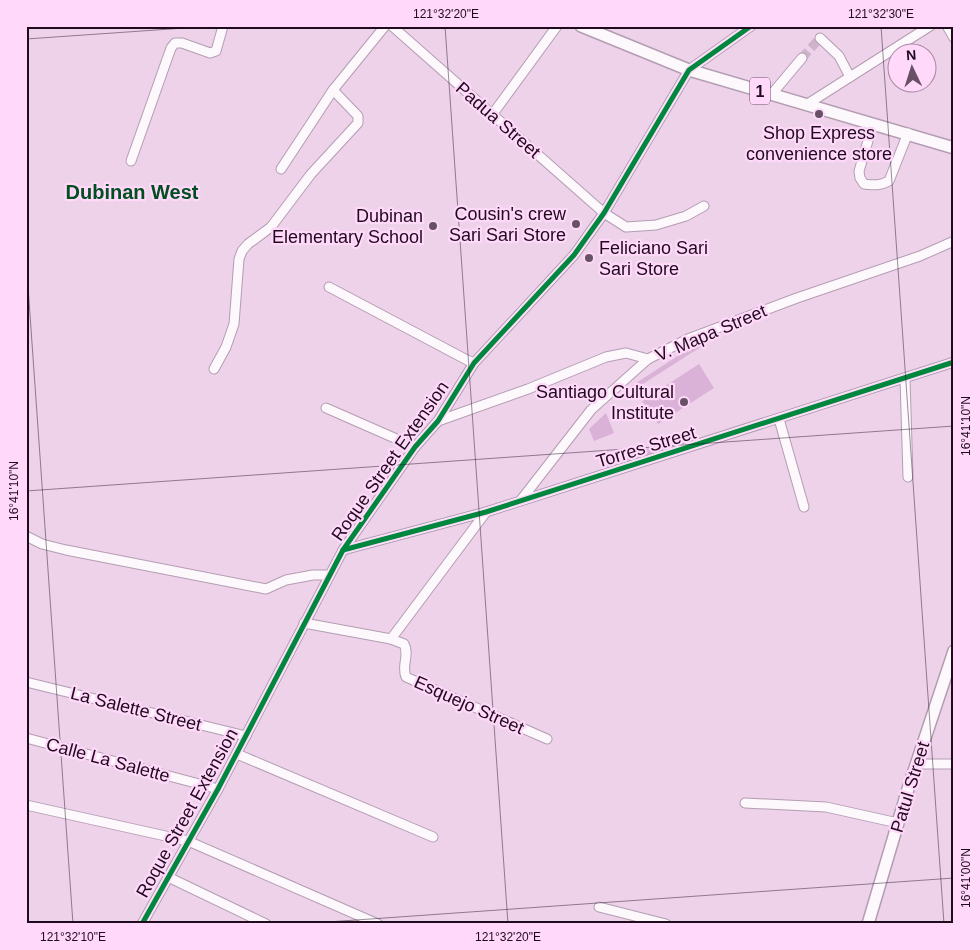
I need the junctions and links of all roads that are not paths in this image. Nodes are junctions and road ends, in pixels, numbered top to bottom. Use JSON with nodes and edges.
{"nodes":[{"id":1,"x":223,"y":26,"type":"edge"},
{"id":2,"x":384,"y":26,"type":"edge"},
{"id":3,"x":392,"y":26,"type":"edge"},
{"id":4,"x":557,"y":26,"type":"edge"},
{"id":5,"x":581,"y":26,"type":"edge"},
{"id":6,"x":751,"y":26,"type":"edge"},
{"id":7,"x":930,"y":26,"type":"edge"},
{"id":8,"x":948,"y":26,"type":"edge"},
{"id":9,"x":820,"y":38,"type":"dead end"},
{"id":10,"x":954,"y":38,"type":"edge"},
{"id":11,"x":802,"y":58,"type":"tunnel mouth"},
{"id":12,"x":689,"y":70,"type":"junction"},
{"id":13,"x":850,"y":77,"type":"junction"},
{"id":14,"x":333,"y":90,"type":"junction"},
{"id":15,"x":771,"y":95,"type":"junction"},
{"id":16,"x":806,"y":104,"type":"junction"},
{"id":17,"x":492,"y":115,"type":"junction"},
{"id":18,"x":873,"y":124,"type":"junction"},
{"id":19,"x":908,"y":134,"type":"junction"},
{"id":20,"x":954,"y":138,"type":"edge"},
{"id":21,"x":948,"y":146,"type":"edge"},
{"id":22,"x":131,"y":161,"type":"dead end"},
{"id":23,"x":281,"y":169,"type":"dead end"},
{"id":24,"x":704,"y":206,"type":"dead end"},
{"id":25,"x":604,"y":213,"type":"junction"},
{"id":26,"x":954,"y":241,"type":"edge"},
{"id":27,"x":329,"y":288,"type":"dead end"},
{"id":28,"x":648,"y":359,"type":"junction"},
{"id":29,"x":954,"y":362,"type":"edge"},
{"id":30,"x":474,"y":363,"type":"junction"},
{"id":31,"x":214,"y":369,"type":"dead end"},
{"id":32,"x":905,"y":379,"type":"junction"},
{"id":33,"x":326,"y":408,"type":"dead end"},
{"id":34,"x":779,"y":419,"type":"junction"},
{"id":35,"x":438,"y":420,"type":"junction"},
{"id":36,"x":415,"y":448,"type":"junction"},
{"id":37,"x":908,"y":477,"type":"dead end"},
{"id":38,"x":521,"y":500,"type":"junction"},
{"id":39,"x":804,"y":508,"type":"dead end"},
{"id":40,"x":486,"y":512,"type":"junction"},
{"id":41,"x":26,"y":536,"type":"edge"},
{"id":42,"x":343,"y":550,"type":"junction"},
{"id":43,"x":329,"y":575,"type":"junction"},
{"id":44,"x":304,"y":623,"type":"junction"},
{"id":45,"x":391,"y":639,"type":"junction"},
{"id":46,"x":953,"y":655,"type":"edge"},
{"id":47,"x":26,"y":682,"type":"edge"},
{"id":48,"x":246,"y":736,"type":"junction"},
{"id":49,"x":26,"y":738,"type":"edge"},
{"id":50,"x":547,"y":739,"type":"dead end"},
{"id":51,"x":237,"y":754,"type":"junction"},
{"id":52,"x":916,"y":764,"type":"junction"},
{"id":53,"x":954,"y":764,"type":"edge"},
{"id":54,"x":218,"y":789,"type":"junction"},
{"id":55,"x":745,"y":804,"type":"dead end"},
{"id":56,"x":26,"y":805,"type":"edge"},
{"id":57,"x":898,"y":823,"type":"junction"},
{"id":58,"x":433,"y":837,"type":"dead end"},
{"id":59,"x":188,"y":842,"type":"junction"},
{"id":60,"x":168,"y":877,"type":"junction"},
{"id":61,"x":599,"y":907,"type":"dead end"},
{"id":62,"x":142,"y":924,"type":"edge"},
{"id":63,"x":266,"y":924,"type":"edge"},
{"id":64,"x":378,"y":924,"type":"edge"},
{"id":65,"x":666,"y":924,"type":"edge"},
{"id":66,"x":868,"y":924,"type":"edge"}],
"edges":[{"from":1,"to":22,"type":"street"},
{"from":2,"to":14,"type":"street"},
{"from":3,"to":17,"type":"street","name":"Padua Street"},
{"from":4,"to":17,"type":"street"},
{"from":5,"to":12,"type":"main road","number":"1"},
{"from":6,"to":12,"type":"street"},
{"from":7,"to":13,"type":"street"},
{"from":8,"to":10,"type":"street"},
{"from":9,"to":13,"type":"street"},
{"from":11,"to":15,"type":"street"},
{"from":12,"to":15,"type":"main road","number":"1"},
{"from":12,"to":25,"type":"street","name":"Roque Street Extension"},
{"from":13,"to":16,"type":"street"},
{"from":14,"to":23,"type":"street"},
{"from":14,"to":31,"type":"street"},
{"from":15,"to":16,"type":"main road","number":"1"},
{"from":16,"to":18,"type":"main road","number":"1"},
{"from":17,"to":25,"type":"street","name":"Padua Street"},
{"from":18,"to":19,"type":"main road","number":"1"},
{"from":18,"to":19,"type":"street"},
{"from":19,"to":21,"type":"main road","number":"1"},
{"from":20,"to":21,"type":"main road"},
{"from":24,"to":25,"type":"street","name":"Padua Street"},
{"from":25,"to":30,"type":"street","name":"Roque Street Extension"},
{"from":26,"to":28,"type":"street","name":"V. Mapa Street"},
{"from":27,"to":30,"type":"street"},
{"from":28,"to":35,"type":"street"},
{"from":28,"to":38,"type":"street","name":"V. Mapa Street"},
{"from":29,"to":32,"type":"street","name":"Torres Street"},
{"from":30,"to":35,"type":"street","name":"Roque Street Extension"},
{"from":32,"to":34,"type":"street","name":"Torres Street"},
{"from":32,"to":37,"type":"street"},
{"from":33,"to":36,"type":"street"},
{"from":34,"to":38,"type":"street","name":"Torres Street"},
{"from":34,"to":39,"type":"street"},
{"from":35,"to":36,"type":"street","name":"Roque Street Extension"},
{"from":36,"to":42,"type":"street","name":"Roque Street Extension"},
{"from":38,"to":40,"type":"street","name":"Torres Street"},
{"from":40,"to":42,"type":"street","name":"Torres Street"},
{"from":40,"to":45,"type":"street"},
{"from":41,"to":43,"type":"street"},
{"from":42,"to":43,"type":"street","name":"Roque Street Extension"},
{"from":43,"to":44,"type":"street","name":"Roque Street Extension"},
{"from":44,"to":45,"type":"street"},
{"from":44,"to":48,"type":"street","name":"Roque Street Extension"},
{"from":45,"to":50,"type":"street","name":"Esquejo Street"},
{"from":46,"to":52,"type":"main road","name":"Patul Street"},
{"from":47,"to":48,"type":"street","name":"La Salette Street"},
{"from":48,"to":51,"type":"street","name":"Roque Street Extension"},
{"from":49,"to":54,"type":"street","name":"Calle La Salette"},
{"from":51,"to":54,"type":"street","name":"Roque Street Extension"},
{"from":51,"to":58,"type":"street"},
{"from":52,"to":53,"type":"street"},
{"from":52,"to":57,"type":"main road","name":"Patul Street"},
{"from":54,"to":59,"type":"street","name":"Roque Street Extension"},
{"from":55,"to":57,"type":"street"},
{"from":56,"to":59,"type":"street"},
{"from":57,"to":66,"type":"main road","name":"Patul Street"},
{"from":59,"to":60,"type":"street","name":"Roque Street Extension"},
{"from":59,"to":64,"type":"street"},
{"from":60,"to":62,"type":"street","name":"Roque Street Extension"},
{"from":60,"to":63,"type":"street"},
{"from":61,"to":65,"type":"street"}]}
